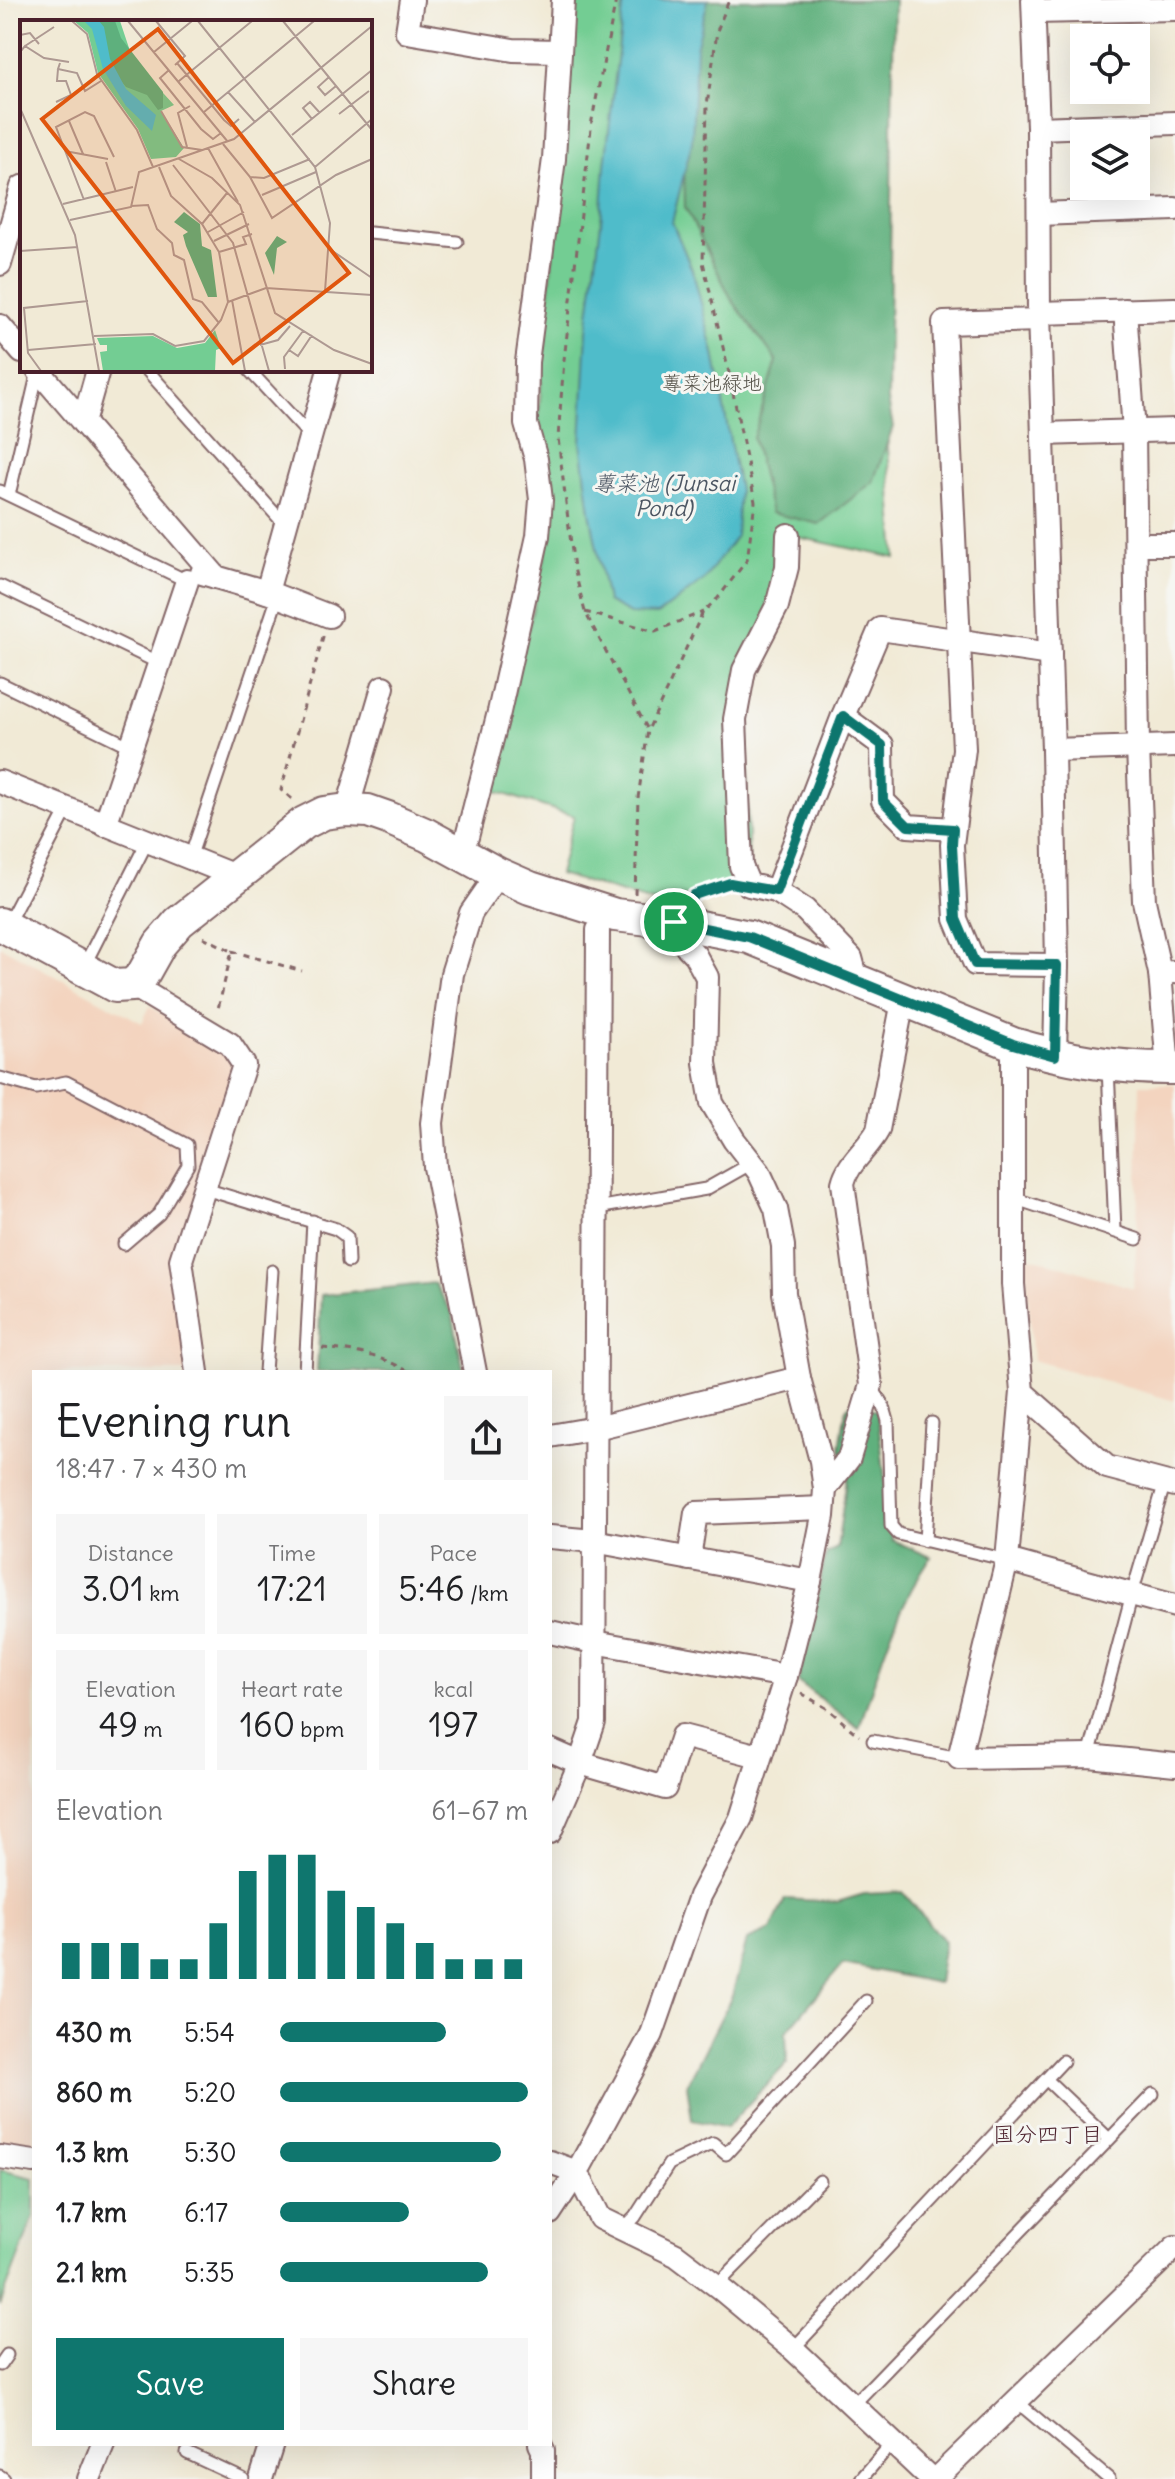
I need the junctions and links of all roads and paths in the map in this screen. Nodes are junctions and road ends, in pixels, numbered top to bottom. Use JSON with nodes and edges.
{"nodes":[{"id":1,"x":412,"y":0,"type":"edge"},
{"id":2,"x":563,"y":0,"type":"edge"},
{"id":3,"x":616,"y":0,"type":"edge"},
{"id":4,"x":729,"y":0,"type":"edge"},
{"id":5,"x":1034,"y":6,"type":"edge"},
{"id":6,"x":1175,"y":9,"type":"edge"},
{"id":7,"x":559,"y":51,"type":"junction"},
{"id":8,"x":1175,"y":123,"type":"edge"},
{"id":9,"x":1038,"y":128,"type":"junction"},
{"id":10,"x":20,"y":194,"type":"edge"},
{"id":11,"x":1175,"y":209,"type":"edge"},
{"id":12,"x":1039,"y":214,"type":"junction"},
{"id":13,"x":372,"y":233,"type":"edge"},
{"id":14,"x":457,"y":242,"type":"dead end"},
{"id":15,"x":0,"y":264,"type":"edge"},
{"id":16,"x":1175,"y":309,"type":"edge"},
{"id":17,"x":1125,"y":310,"type":"junction"},
{"id":18,"x":1039,"y":316,"type":"junction"},
{"id":19,"x":0,"y":326,"type":"edge"},
{"id":20,"x":20,"y":350,"type":"edge"},
{"id":21,"x":37,"y":372,"type":"edge"},
{"id":22,"x":40,"y":372,"type":"edge"},
{"id":23,"x":97,"y":372,"type":"edge"},
{"id":24,"x":149,"y":372,"type":"edge"},
{"id":25,"x":251,"y":372,"type":"edge"},
{"id":26,"x":328,"y":372,"type":"edge"},
{"id":27,"x":83,"y":423,"type":"junction"},
{"id":28,"x":1175,"y":430,"type":"edge"},
{"id":29,"x":1134,"y":431,"type":"junction"},
{"id":30,"x":1043,"y":434,"type":"junction"},
{"id":31,"x":310,"y":437,"type":"junction"},
{"id":32,"x":4,"y":493,"type":"edge"},
{"id":33,"x":285,"y":526,"type":"junction"},
{"id":34,"x":788,"y":535,"type":"dead end"},
{"id":35,"x":1137,"y":544,"type":"junction"},
{"id":36,"x":1175,"y":544,"type":"edge"},
{"id":37,"x":216,"y":577,"type":"junction"},
{"id":38,"x":185,"y":580,"type":"junction"},
{"id":39,"x":0,"y":586,"type":"edge"},
{"id":40,"x":272,"y":594,"type":"junction"},
{"id":41,"x":585,"y":612,"type":"junction"},
{"id":42,"x":703,"y":612,"type":"junction"},
{"id":43,"x":329,"y":616,"type":"joint"},
{"id":44,"x":961,"y":640,"type":"junction"},
{"id":45,"x":1050,"y":654,"type":"junction"},
{"id":46,"x":159,"y":663,"type":"junction"},
{"id":47,"x":0,"y":683,"type":"edge"},
{"id":48,"x":383,"y":687,"type":"dead end"},
{"id":49,"x":843,"y":716,"type":"junction"},
{"id":50,"x":648,"y":730,"type":"junction"},
{"id":51,"x":1175,"y":746,"type":"edge"},
{"id":52,"x":131,"y":747,"type":"junction"},
{"id":53,"x":1138,"y":747,"type":"junction"},
{"id":54,"x":1053,"y":750,"type":"junction"},
{"id":55,"x":0,"y":782,"type":"edge"},
{"id":56,"x":67,"y":810,"type":"junction"},
{"id":57,"x":347,"y":810,"type":"junction"},
{"id":58,"x":312,"y":818,"type":"junction"},
{"id":59,"x":105,"y":825,"type":"junction"},
{"id":60,"x":953,"y":829,"type":"junction"},
{"id":61,"x":147,"y":842,"type":"junction"},
{"id":62,"x":461,"y":852,"type":"junction"},
{"id":63,"x":190,"y":858,"type":"junction"},
{"id":64,"x":498,"y":874,"type":"junction"},
{"id":65,"x":235,"y":876,"type":"junction"},
{"id":66,"x":749,"y":885,"type":"junction"},
{"id":67,"x":776,"y":891,"type":"junction"},
{"id":68,"x":657,"y":920,"type":"junction"},
{"id":69,"x":179,"y":922,"type":"junction"},
{"id":70,"x":3,"y":926,"type":"edge"},
{"id":71,"x":598,"y":930,"type":"dead end"},
{"id":72,"x":232,"y":951,"type":"junction"},
{"id":73,"x":1057,"y":965,"type":"junction"},
{"id":74,"x":83,"y":968,"type":"junction"},
{"id":75,"x":302,"y":971,"type":"dead end"},
{"id":76,"x":1167,"y":972,"type":"edge"},
{"id":77,"x":857,"y":980,"type":"junction"},
{"id":78,"x":132,"y":985,"type":"junction"},
{"id":79,"x":903,"y":1001,"type":"junction"},
{"id":80,"x":212,"y":1032,"type":"junction"},
{"id":81,"x":1013,"y":1044,"type":"junction"},
{"id":82,"x":1055,"y":1056,"type":"junction"},
{"id":83,"x":1108,"y":1066,"type":"junction"},
{"id":84,"x":1171,"y":1068,"type":"edge"},
{"id":85,"x":0,"y":1078,"type":"edge"},
{"id":86,"x":752,"y":1163,"type":"junction"},
{"id":87,"x":205,"y":1189,"type":"junction"},
{"id":88,"x":1013,"y":1198,"type":"junction"},
{"id":89,"x":597,"y":1208,"type":"junction"},
{"id":90,"x":313,"y":1221,"type":"junction"},
{"id":91,"x":1115,"y":1230,"type":"junction"},
{"id":92,"x":1137,"y":1239,"type":"dead end"},
{"id":93,"x":124,"y":1244,"type":"dead end"},
{"id":94,"x":348,"y":1262,"type":"dead end"},
{"id":95,"x":272,"y":1271,"type":"dead end"},
{"id":96,"x":306,"y":1346,"type":"junction"},
{"id":97,"x":197,"y":1370,"type":"edge"},
{"id":98,"x":265,"y":1370,"type":"edge"},
{"id":99,"x":305,"y":1370,"type":"edge"},
{"id":100,"x":406,"y":1370,"type":"edge"},
{"id":101,"x":475,"y":1370,"type":"edge"},
{"id":102,"x":799,"y":1378,"type":"junction"},
{"id":103,"x":871,"y":1385,"type":"junction"},
{"id":104,"x":1022,"y":1392,"type":"junction"},
{"id":105,"x":932,"y":1423,"type":"dead end"},
{"id":106,"x":596,"y":1428,"type":"junction"},
{"id":107,"x":552,"y":1436,"type":"edge"},
{"id":108,"x":1170,"y":1484,"type":"edge"},
{"id":109,"x":824,"y":1498,"type":"junction"},
{"id":110,"x":552,"y":1537,"type":"edge"},
{"id":111,"x":594,"y":1541,"type":"junction"},
{"id":112,"x":925,"y":1541,"type":"junction"},
{"id":113,"x":689,"y":1559,"type":"junction"},
{"id":114,"x":1007,"y":1560,"type":"junction"},
{"id":115,"x":810,"y":1581,"type":"junction"},
{"id":116,"x":1132,"y":1594,"type":"junction"},
{"id":117,"x":1175,"y":1606,"type":"edge"},
{"id":118,"x":552,"y":1632,"type":"edge"},
{"id":119,"x":594,"y":1642,"type":"junction"},
{"id":120,"x":785,"y":1679,"type":"junction"},
{"id":121,"x":873,"y":1741,"type":"joint"},
{"id":122,"x":552,"y":1751,"type":"edge"},
{"id":123,"x":759,"y":1756,"type":"junction"},
{"id":124,"x":1089,"y":1756,"type":"junction"},
{"id":125,"x":959,"y":1758,"type":"junction"},
{"id":126,"x":580,"y":1763,"type":"junction"},
{"id":127,"x":1175,"y":1765,"type":"edge"},
{"id":128,"x":552,"y":1827,"type":"edge"},
{"id":129,"x":866,"y":2001,"type":"dead end"},
{"id":130,"x":1063,"y":2061,"type":"dead end"},
{"id":131,"x":1047,"y":2080,"type":"junction"},
{"id":132,"x":1153,"y":2094,"type":"dead end"},
{"id":133,"x":1109,"y":2139,"type":"junction"},
{"id":134,"x":0,"y":2157,"type":"edge"},
{"id":135,"x":32,"y":2162,"type":"edge"},
{"id":136,"x":552,"y":2163,"type":"edge"},
{"id":137,"x":577,"y":2172,"type":"junction"},
{"id":138,"x":820,"y":2181,"type":"dead end"},
{"id":139,"x":552,"y":2210,"type":"edge"},
{"id":140,"x":623,"y":2229,"type":"junction"},
{"id":141,"x":1175,"y":2247,"type":"edge"},
{"id":142,"x":717,"y":2285,"type":"junction"},
{"id":143,"x":793,"y":2349,"type":"junction"},
{"id":144,"x":1016,"y":2401,"type":"junction"},
{"id":145,"x":853,"y":2405,"type":"junction"},
{"id":146,"x":892,"y":2443,"type":"junction"},
{"id":147,"x":102,"y":2446,"type":"edge"},
{"id":148,"x":271,"y":2446,"type":"edge"},
{"id":149,"x":541,"y":2446,"type":"edge"},
{"id":150,"x":187,"y":2453,"type":"dead end"},
{"id":151,"x":89,"y":2479,"type":"edge"},
{"id":152,"x":243,"y":2479,"type":"edge"},
{"id":153,"x":261,"y":2479,"type":"edge"},
{"id":154,"x":543,"y":2479,"type":"edge"},
{"id":155,"x":861,"y":2479,"type":"edge"},
{"id":156,"x":933,"y":2479,"type":"edge"},
{"id":157,"x":1109,"y":2479,"type":"edge"}],
"edges":[{"from":1,"to":7,"type":"street"},
{"from":2,"to":7,"type":"street"},
{"from":3,"to":41,"type":"path"},
{"from":4,"to":42,"type":"path"},
{"from":5,"to":6,"type":"street"},
{"from":5,"to":9,"type":"street"},
{"from":7,"to":62,"type":"street"},
{"from":8,"to":9,"type":"street"},
{"from":9,"to":12,"type":"street"},
{"from":10,"to":15,"type":"street"},
{"from":11,"to":12,"type":"street"},
{"from":12,"to":18,"type":"street"},
{"from":13,"to":14,"type":"lane"},
{"from":16,"to":17,"type":"street"},
{"from":17,"to":18,"type":"street"},
{"from":17,"to":29,"type":"street"},
{"from":18,"to":30,"type":"street"},
{"from":18,"to":44,"type":"street"},
{"from":19,"to":20,"type":"street"},
{"from":21,"to":32,"type":"lane"},
{"from":22,"to":27,"type":"street"},
{"from":23,"to":27,"type":"street"},
{"from":24,"to":33,"type":"lane"},
{"from":25,"to":31,"type":"lane"},
{"from":26,"to":31,"type":"street"},
{"from":27,"to":37,"type":"street"},
{"from":28,"to":29,"type":"street"},
{"from":29,"to":30,"type":"street"},
{"from":29,"to":35,"type":"street"},
{"from":30,"to":45,"type":"street"},
{"from":31,"to":33,"type":"street"},
{"from":32,"to":38,"type":"lane"},
{"from":33,"to":40,"type":"street"},
{"from":34,"to":66,"type":"street"},
{"from":35,"to":36,"type":"street"},
{"from":35,"to":53,"type":"street"},
{"from":37,"to":38,"type":"street"},
{"from":37,"to":40,"type":"street"},
{"from":38,"to":46,"type":"street"},
{"from":39,"to":46,"type":"lane"},
{"from":40,"to":43,"type":"street"},
{"from":40,"to":63,"type":"lane"},
{"from":41,"to":42,"type":"path"},
{"from":41,"to":50,"type":"path"},
{"from":42,"to":50,"type":"path"},
{"from":43,"to":58,"type":"path"},
{"from":44,"to":45,"type":"street"},
{"from":44,"to":49,"type":"street"},
{"from":44,"to":60,"type":"street"},
{"from":45,"to":54,"type":"street"},
{"from":46,"to":52,"type":"street"},
{"from":47,"to":52,"type":"lane"},
{"from":48,"to":57,"type":"street"},
{"from":49,"to":60,"type":"street"},
{"from":49,"to":67,"type":"street"},
{"from":50,"to":68,"type":"path"},
{"from":51,"to":53,"type":"street"},
{"from":52,"to":59,"type":"street"},
{"from":53,"to":54,"type":"street"},
{"from":53,"to":76,"type":"street"},
{"from":54,"to":73,"type":"street"},
{"from":55,"to":56,"type":"street"},
{"from":56,"to":59,"type":"street"},
{"from":56,"to":70,"type":"lane"},
{"from":57,"to":58,"type":"street"},
{"from":57,"to":62,"type":"street"},
{"from":58,"to":65,"type":"street"},
{"from":59,"to":61,"type":"street"},
{"from":60,"to":73,"type":"street"},
{"from":61,"to":63,"type":"street"},
{"from":61,"to":74,"type":"lane"},
{"from":62,"to":64,"type":"street"},
{"from":63,"to":65,"type":"street"},
{"from":64,"to":68,"type":"street"},
{"from":64,"to":101,"type":"street"},
{"from":65,"to":69,"type":"street"},
{"from":66,"to":67,"type":"street"},
{"from":66,"to":68,"type":"path"},
{"from":67,"to":77,"type":"street"},
{"from":68,"to":77,"type":"street"},
{"from":68,"to":86,"type":"street"},
{"from":69,"to":72,"type":"path"},
{"from":69,"to":78,"type":"street"},
{"from":70,"to":74,"type":"street"},
{"from":71,"to":89,"type":"street"},
{"from":72,"to":75,"type":"path"},
{"from":72,"to":80,"type":"path"},
{"from":73,"to":82,"type":"street"},
{"from":74,"to":78,"type":"street"},
{"from":76,"to":84,"type":"street"},
{"from":77,"to":79,"type":"street"},
{"from":78,"to":80,"type":"street"},
{"from":79,"to":81,"type":"street"},
{"from":79,"to":103,"type":"street"},
{"from":80,"to":87,"type":"street"},
{"from":81,"to":82,"type":"street"},
{"from":81,"to":88,"type":"street"},
{"from":82,"to":83,"type":"street"},
{"from":83,"to":84,"type":"street"},
{"from":83,"to":91,"type":"lane"},
{"from":85,"to":93,"type":"lane"},
{"from":86,"to":89,"type":"lane"},
{"from":86,"to":102,"type":"street"},
{"from":87,"to":90,"type":"lane"},
{"from":87,"to":97,"type":"street"},
{"from":88,"to":91,"type":"lane"},
{"from":88,"to":104,"type":"street"},
{"from":89,"to":106,"type":"street"},
{"from":90,"to":94,"type":"lane"},
{"from":90,"to":96,"type":"lane"},
{"from":91,"to":92,"type":"lane"},
{"from":95,"to":98,"type":"lane"},
{"from":96,"to":99,"type":"lane"},
{"from":96,"to":100,"type":"path"},
{"from":102,"to":106,"type":"street"},
{"from":102,"to":109,"type":"street"},
{"from":103,"to":109,"type":"street"},
{"from":103,"to":112,"type":"lane"},
{"from":104,"to":108,"type":"street"},
{"from":104,"to":114,"type":"street"},
{"from":105,"to":112,"type":"lane"},
{"from":106,"to":107,"type":"street"},
{"from":106,"to":111,"type":"street"},
{"from":108,"to":116,"type":"lane"},
{"from":109,"to":113,"type":"street"},
{"from":109,"to":115,"type":"street"},
{"from":110,"to":111,"type":"street"},
{"from":111,"to":113,"type":"street"},
{"from":111,"to":119,"type":"street"},
{"from":112,"to":114,"type":"lane"},
{"from":113,"to":115,"type":"street"},
{"from":114,"to":116,"type":"street"},
{"from":114,"to":125,"type":"street"},
{"from":115,"to":120,"type":"street"},
{"from":116,"to":117,"type":"street"},
{"from":116,"to":124,"type":"lane"},
{"from":118,"to":119,"type":"street"},
{"from":119,"to":120,"type":"street"},
{"from":119,"to":126,"type":"street"},
{"from":120,"to":121,"type":"path"},
{"from":120,"to":123,"type":"street"},
{"from":121,"to":125,"type":"lane"},
{"from":122,"to":126,"type":"street"},
{"from":123,"to":126,"type":"street"},
{"from":123,"to":137,"type":"street"},
{"from":124,"to":125,"type":"street"},
{"from":124,"to":127,"type":"street"},
{"from":126,"to":128,"type":"street"},
{"from":129,"to":140,"type":"lane"},
{"from":130,"to":131,"type":"lane"},
{"from":131,"to":133,"type":"lane"},
{"from":131,"to":143,"type":"lane"},
{"from":132,"to":133,"type":"lane"},
{"from":133,"to":145,"type":"lane"},
{"from":134,"to":135,"type":"street"},
{"from":136,"to":137,"type":"street"},
{"from":137,"to":139,"type":"street"},
{"from":137,"to":140,"type":"street"},
{"from":138,"to":142,"type":"lane"},
{"from":140,"to":142,"type":"street"},
{"from":141,"to":144,"type":"street"},
{"from":142,"to":143,"type":"street"},
{"from":143,"to":145,"type":"street"},
{"from":144,"to":156,"type":"street"},
{"from":144,"to":157,"type":"lane"},
{"from":145,"to":146,"type":"street"},
{"from":146,"to":155,"type":"lane"},
{"from":146,"to":156,"type":"street"},
{"from":147,"to":151,"type":"street"},
{"from":148,"to":153,"type":"street"},
{"from":149,"to":154,"type":"street"},
{"from":150,"to":152,"type":"lane"}]}
